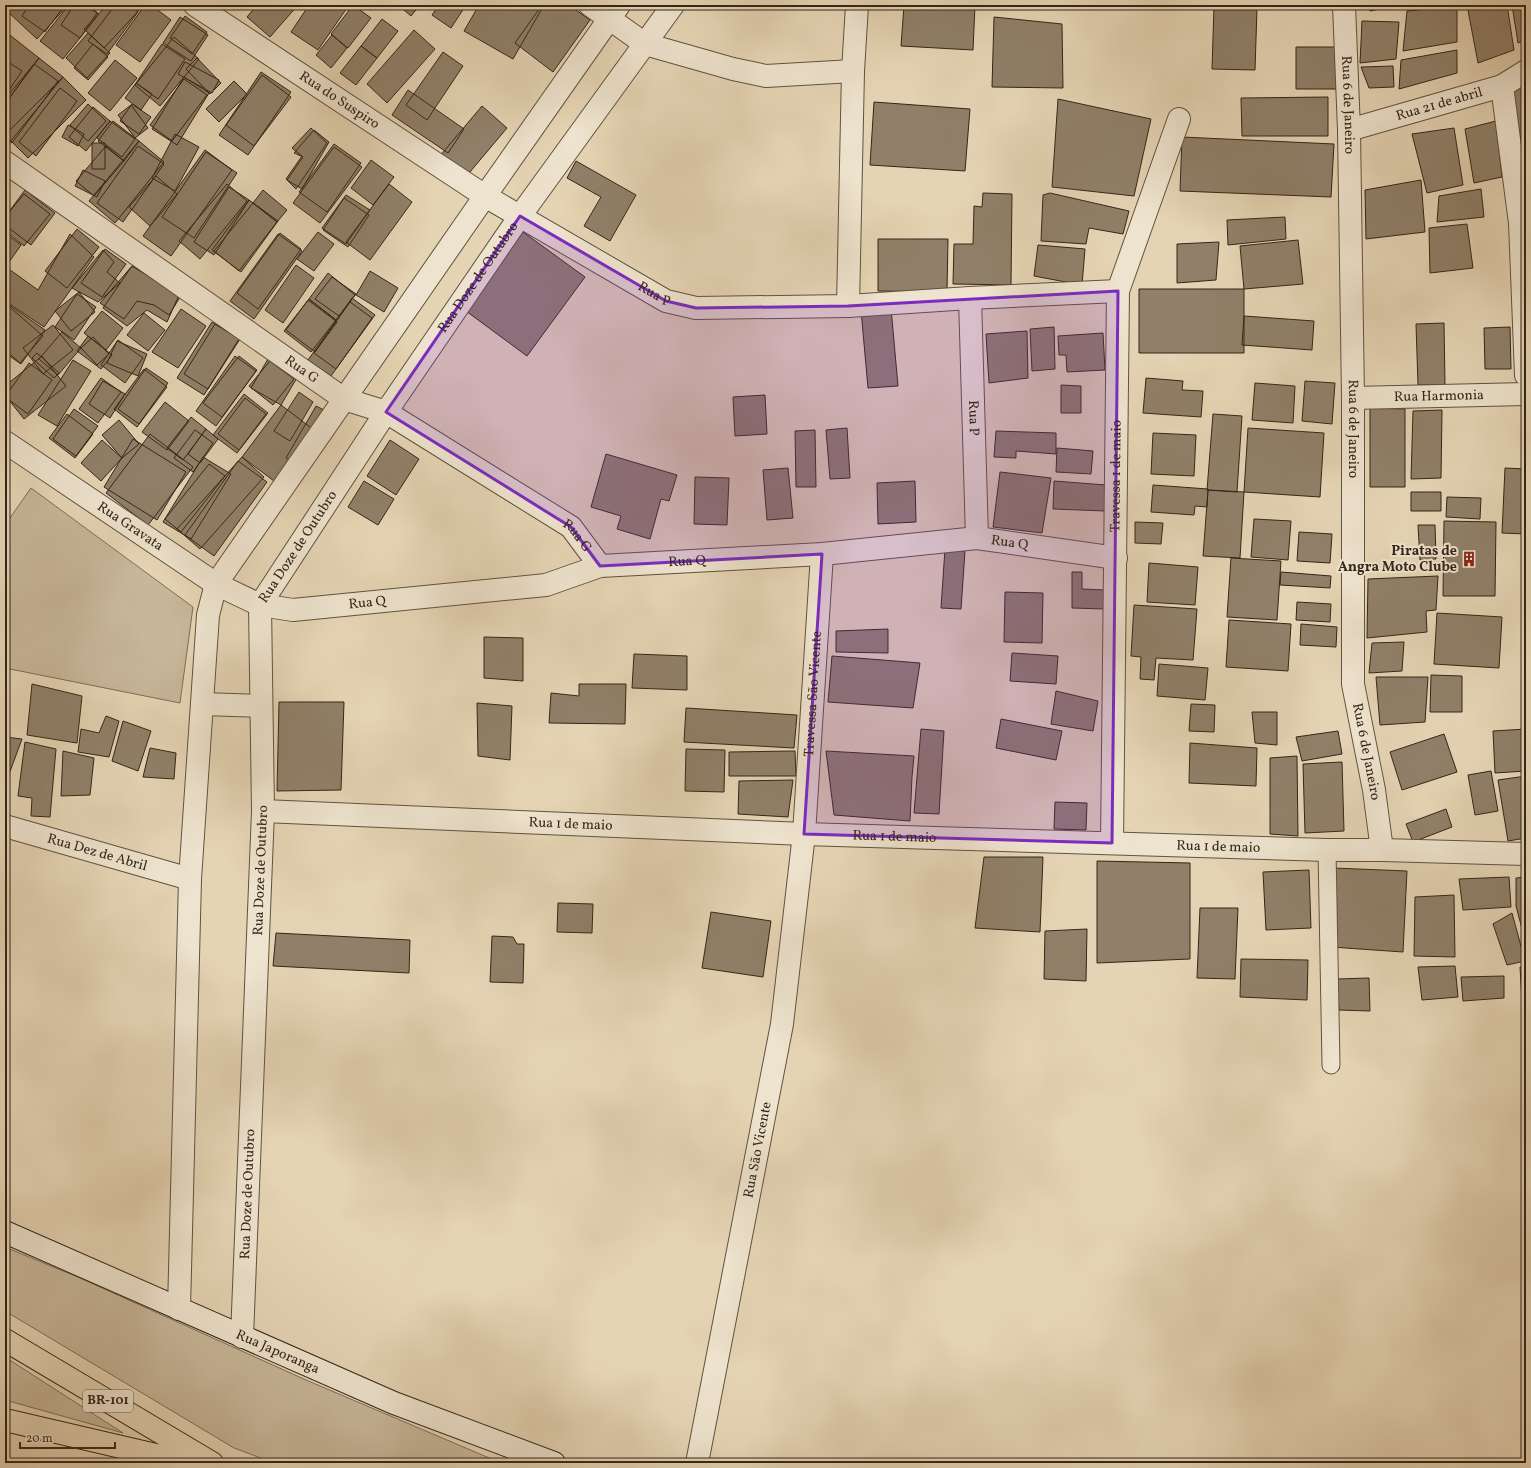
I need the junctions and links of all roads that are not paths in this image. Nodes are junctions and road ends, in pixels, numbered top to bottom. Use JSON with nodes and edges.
{"nodes":[{"id":1,"x":195,"y":5,"type":"edge"},
{"id":2,"x":590,"y":5,"type":"edge"},
{"id":3,"x":673,"y":5,"type":"edge"},
{"id":4,"x":857,"y":5,"type":"edge"},
{"id":5,"x":1344,"y":5,"type":"edge"},
{"id":6,"x":614,"y":12,"type":"edge"},
{"id":7,"x":645,"y":44,"type":"junction"},
{"id":8,"x":853,"y":71,"type":"junction"},
{"id":9,"x":1526,"y":71,"type":"edge"},
{"id":10,"x":1502,"y":86,"type":"junction"},
{"id":11,"x":1179,"y":119,"type":"dead end"},
{"id":12,"x":1349,"y":130,"type":"junction"},
{"id":13,"x":5,"y":162,"type":"edge"},
{"id":14,"x":484,"y":196,"type":"junction"},
{"id":15,"x":520,"y":216,"type":"junction"},
{"id":16,"x":1118,"y":291,"type":"junction"},
{"id":17,"x":970,"y":298,"type":"junction"},
{"id":18,"x":848,"y":306,"type":"junction"},
{"id":19,"x":1526,"y":375,"type":"edge"},
{"id":20,"x":1526,"y":394,"type":"edge"},
{"id":21,"x":1353,"y":398,"type":"junction"},
{"id":22,"x":344,"y":399,"type":"junction"},
{"id":23,"x":386,"y":412,"type":"junction"},
{"id":24,"x":5,"y":442,"type":"edge"},
{"id":25,"x":977,"y":538,"type":"junction"},
{"id":26,"x":822,"y":554,"type":"junction"},
{"id":27,"x":1116,"y":558,"type":"junction"},
{"id":28,"x":600,"y":566,"type":"junction"},
{"id":29,"x":216,"y":584,"type":"junction"},
{"id":30,"x":260,"y":605,"type":"junction"},
{"id":31,"x":202,"y":704,"type":"junction"},
{"id":32,"x":261,"y":706,"type":"junction"},
{"id":33,"x":263,"y":811,"type":"junction"},
{"id":34,"x":5,"y":826,"type":"edge"},
{"id":35,"x":804,"y":834,"type":"junction"},
{"id":36,"x":1112,"y":843,"type":"junction"},
{"id":37,"x":1326,"y":850,"type":"junction"},
{"id":38,"x":1382,"y":850,"type":"junction"},
{"id":39,"x":1526,"y":854,"type":"edge"},
{"id":40,"x":190,"y":879,"type":"junction"},
{"id":41,"x":1331,"y":1065,"type":"dead end"},
{"id":42,"x":5,"y":1232,"type":"edge"},
{"id":43,"x":179,"y":1309,"type":"junction"},
{"id":44,"x":242,"y":1337,"type":"junction"},
{"id":45,"x":5,"y":1340,"type":"edge"},
{"id":46,"x":5,"y":1420,"type":"edge"},
{"id":47,"x":190,"y":1463,"type":"edge"},
{"id":48,"x":212,"y":1463,"type":"edge"},
{"id":49,"x":554,"y":1463,"type":"edge"},
{"id":50,"x":697,"y":1463,"type":"edge"}],
"edges":[{"from":1,"to":14,"type":"street","name":"Rua do Suspiro"},
{"from":2,"to":6,"type":"street"},
{"from":3,"to":7,"type":"street","name":"Rua Doze de Outubro"},
{"from":4,"to":8,"type":"street"},
{"from":5,"to":12,"type":"street","name":"Rua 6 de Janeiro"},
{"from":6,"to":7,"type":"street"},
{"from":6,"to":14,"type":"street"},
{"from":7,"to":8,"type":"street"},
{"from":7,"to":15,"type":"street","name":"Rua Doze de Outubro"},
{"from":8,"to":18,"type":"street"},
{"from":9,"to":10,"type":"street","name":"Rua 21 de abril"},
{"from":10,"to":12,"type":"street","name":"Rua 21 de abril"},
{"from":10,"to":19,"type":"street"},
{"from":11,"to":16,"type":"street","name":"Travessa 1 de maio"},
{"from":12,"to":21,"type":"street","name":"Rua 6 de Janeiro"},
{"from":13,"to":22,"type":"street","name":"Rua G"},
{"from":14,"to":15,"type":"street","name":"Rua P"},
{"from":14,"to":22,"type":"street"},
{"from":15,"to":18,"type":"street","name":"Rua P"},
{"from":15,"to":23,"type":"street","name":"Rua Doze de Outubro"},
{"from":16,"to":17,"type":"street","name":"Rua P"},
{"from":16,"to":27,"type":"street","name":"Travessa 1 de maio"},
{"from":17,"to":18,"type":"street","name":"Rua P"},
{"from":17,"to":25,"type":"street","name":"Rua P"},
{"from":20,"to":21,"type":"street","name":"Rua Harmonia"},
{"from":21,"to":38,"type":"street","name":"Rua 6 de Janeiro"},
{"from":22,"to":23,"type":"street","name":"Rua G"},
{"from":22,"to":29,"type":"street"},
{"from":23,"to":28,"type":"street","name":"Rua G"},
{"from":23,"to":30,"type":"street","name":"Rua Doze de Outubro"},
{"from":24,"to":29,"type":"street","name":"Rua Gravata"},
{"from":25,"to":26,"type":"street","name":"Rua Q"},
{"from":25,"to":27,"type":"street","name":"Rua Q"},
{"from":26,"to":28,"type":"street","name":"Rua Q"},
{"from":26,"to":35,"type":"street","name":"Travessa São Vicente"},
{"from":27,"to":36,"type":"street","name":"Travessa 1 de maio"},
{"from":28,"to":30,"type":"street","name":"Rua Q"},
{"from":29,"to":30,"type":"street","name":"Rua Gravata"},
{"from":29,"to":31,"type":"street"},
{"from":30,"to":32,"type":"street","name":"Rua Doze de Outubro"},
{"from":31,"to":32,"type":"street"},
{"from":31,"to":40,"type":"street"},
{"from":32,"to":33,"type":"street","name":"Rua Doze de Outubro"},
{"from":33,"to":35,"type":"street","name":"Rua 1 de maio"},
{"from":33,"to":44,"type":"street","name":"Rua Doze de Outubro"},
{"from":34,"to":40,"type":"street","name":"Rua Dez de Abril"},
{"from":35,"to":36,"type":"street","name":"Rua 1 de maio"},
{"from":35,"to":50,"type":"street","name":"Rua São Vicente"},
{"from":36,"to":37,"type":"street","name":"Rua 1 de maio"},
{"from":37,"to":38,"type":"street","name":"Rua 1 de maio"},
{"from":37,"to":41,"type":"lane"},
{"from":38,"to":39,"type":"street","name":"Rua 1 de maio"},
{"from":40,"to":43,"type":"street"},
{"from":42,"to":43,"type":"street","name":"Rua Japoranga"},
{"from":43,"to":44,"type":"street","name":"Rua Japoranga"},
{"from":44,"to":49,"type":"street","name":"Rua Japoranga"},
{"from":45,"to":48,"type":"highway","number":"BR-101"},
{"from":46,"to":47,"type":"highway"}]}
